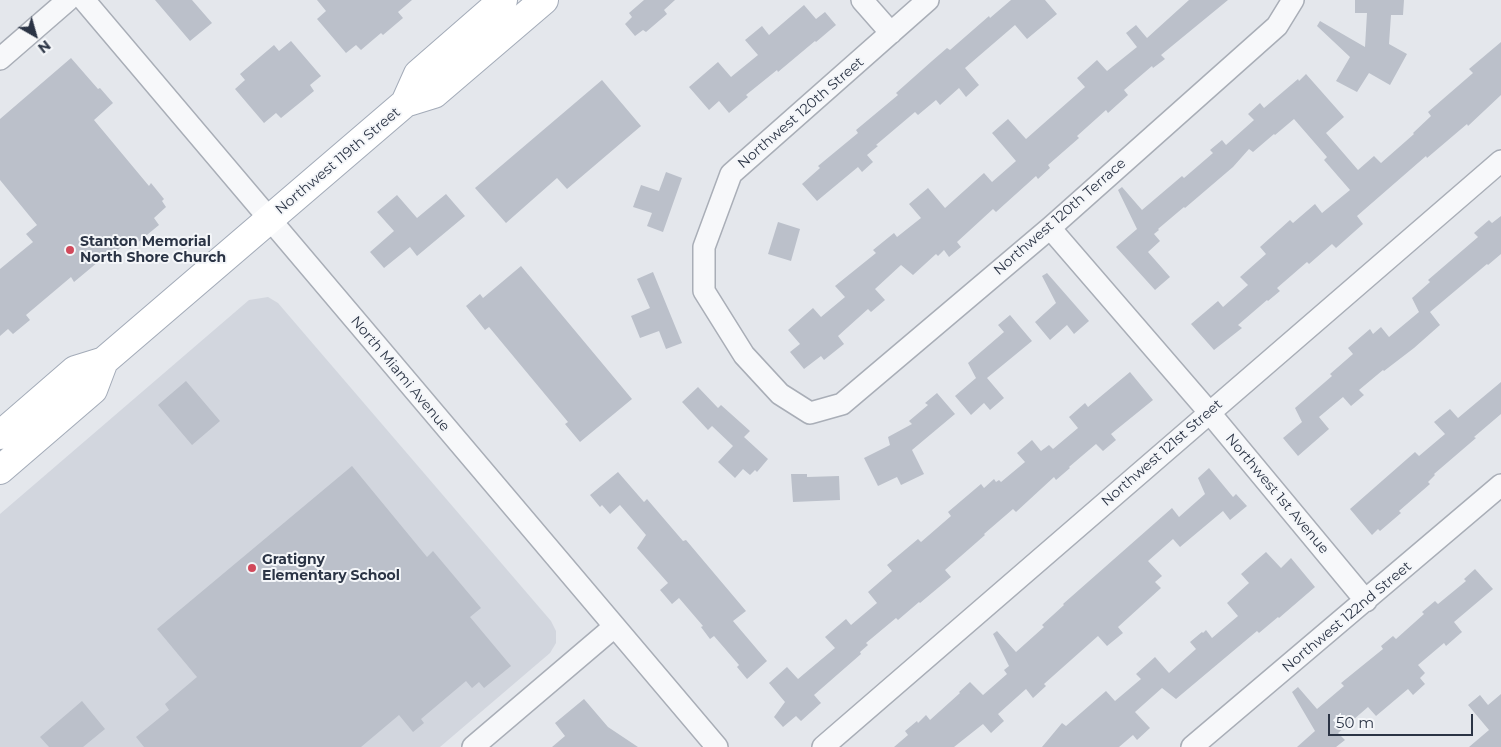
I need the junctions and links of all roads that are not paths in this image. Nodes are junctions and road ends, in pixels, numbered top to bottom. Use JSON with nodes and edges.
{"nodes":[{"id":1,"x":68,"y":0,"type":"edge"},
{"id":2,"x":84,"y":0,"type":"edge"},
{"id":3,"x":503,"y":0,"type":"edge"},
{"id":4,"x":544,"y":0,"type":"edge"},
{"id":5,"x":862,"y":0,"type":"edge"},
{"id":6,"x":928,"y":0,"type":"edge"},
{"id":7,"x":1293,"y":0,"type":"edge"},
{"id":8,"x":891,"y":33,"type":"junction"},
{"id":9,"x":0,"y":60,"type":"edge"},
{"id":10,"x":405,"y":103,"type":"junction"},
{"id":11,"x":1501,"y":161,"type":"edge"},
{"id":12,"x":270,"y":218,"type":"junction"},
{"id":13,"x":1050,"y":228,"type":"junction"},
{"id":14,"x":104,"y":361,"type":"junction"},
{"id":15,"x":1209,"y":412,"type":"junction"},
{"id":16,"x":810,"y":413,"type":"joint"},
{"id":17,"x":0,"y":434,"type":"edge"},
{"id":18,"x":0,"y":470,"type":"edge"},
{"id":19,"x":1501,"y":485,"type":"edge"},
{"id":20,"x":1366,"y":601,"type":"junction"},
{"id":21,"x":614,"y":627,"type":"junction"},
{"id":22,"x":473,"y":747,"type":"edge"},
{"id":23,"x":717,"y":747,"type":"edge"},
{"id":24,"x":823,"y":747,"type":"edge"},
{"id":25,"x":1192,"y":747,"type":"edge"}],
"edges":[{"from":1,"to":9,"type":"street"},
{"from":2,"to":12,"type":"street","name":"North Miami Avenue"},
{"from":3,"to":10,"type":"main road","name":"Northwest 119th Street"},
{"from":4,"to":10,"type":"main road","name":"Northwest 119th Street"},
{"from":5,"to":8,"type":"street"},
{"from":6,"to":8,"type":"street","name":"Northwest 120th Street"},
{"from":7,"to":13,"type":"street","name":"Northwest 120th Terrace"},
{"from":8,"to":16,"type":"street","name":"Northwest 120th Street"},
{"from":10,"to":12,"type":"main road","name":"Northwest 119th Street"},
{"from":11,"to":15,"type":"street","name":"Northwest 121st Street"},
{"from":12,"to":14,"type":"main road","name":"Northwest 119th Street"},
{"from":12,"to":21,"type":"street","name":"North Miami Avenue"},
{"from":13,"to":15,"type":"street","name":"Northwest 1st Avenue"},
{"from":13,"to":16,"type":"street","name":"Northwest 120th Terrace"},
{"from":14,"to":17,"type":"main road"},
{"from":14,"to":18,"type":"main road"},
{"from":15,"to":20,"type":"street","name":"Northwest 1st Avenue"},
{"from":15,"to":24,"type":"street","name":"Northwest 121st Street"},
{"from":19,"to":20,"type":"street","name":"Northwest 122nd Street"},
{"from":20,"to":25,"type":"street","name":"Northwest 122nd Street"},
{"from":21,"to":22,"type":"street"},
{"from":21,"to":23,"type":"street","name":"North Miami Avenue"}]}
